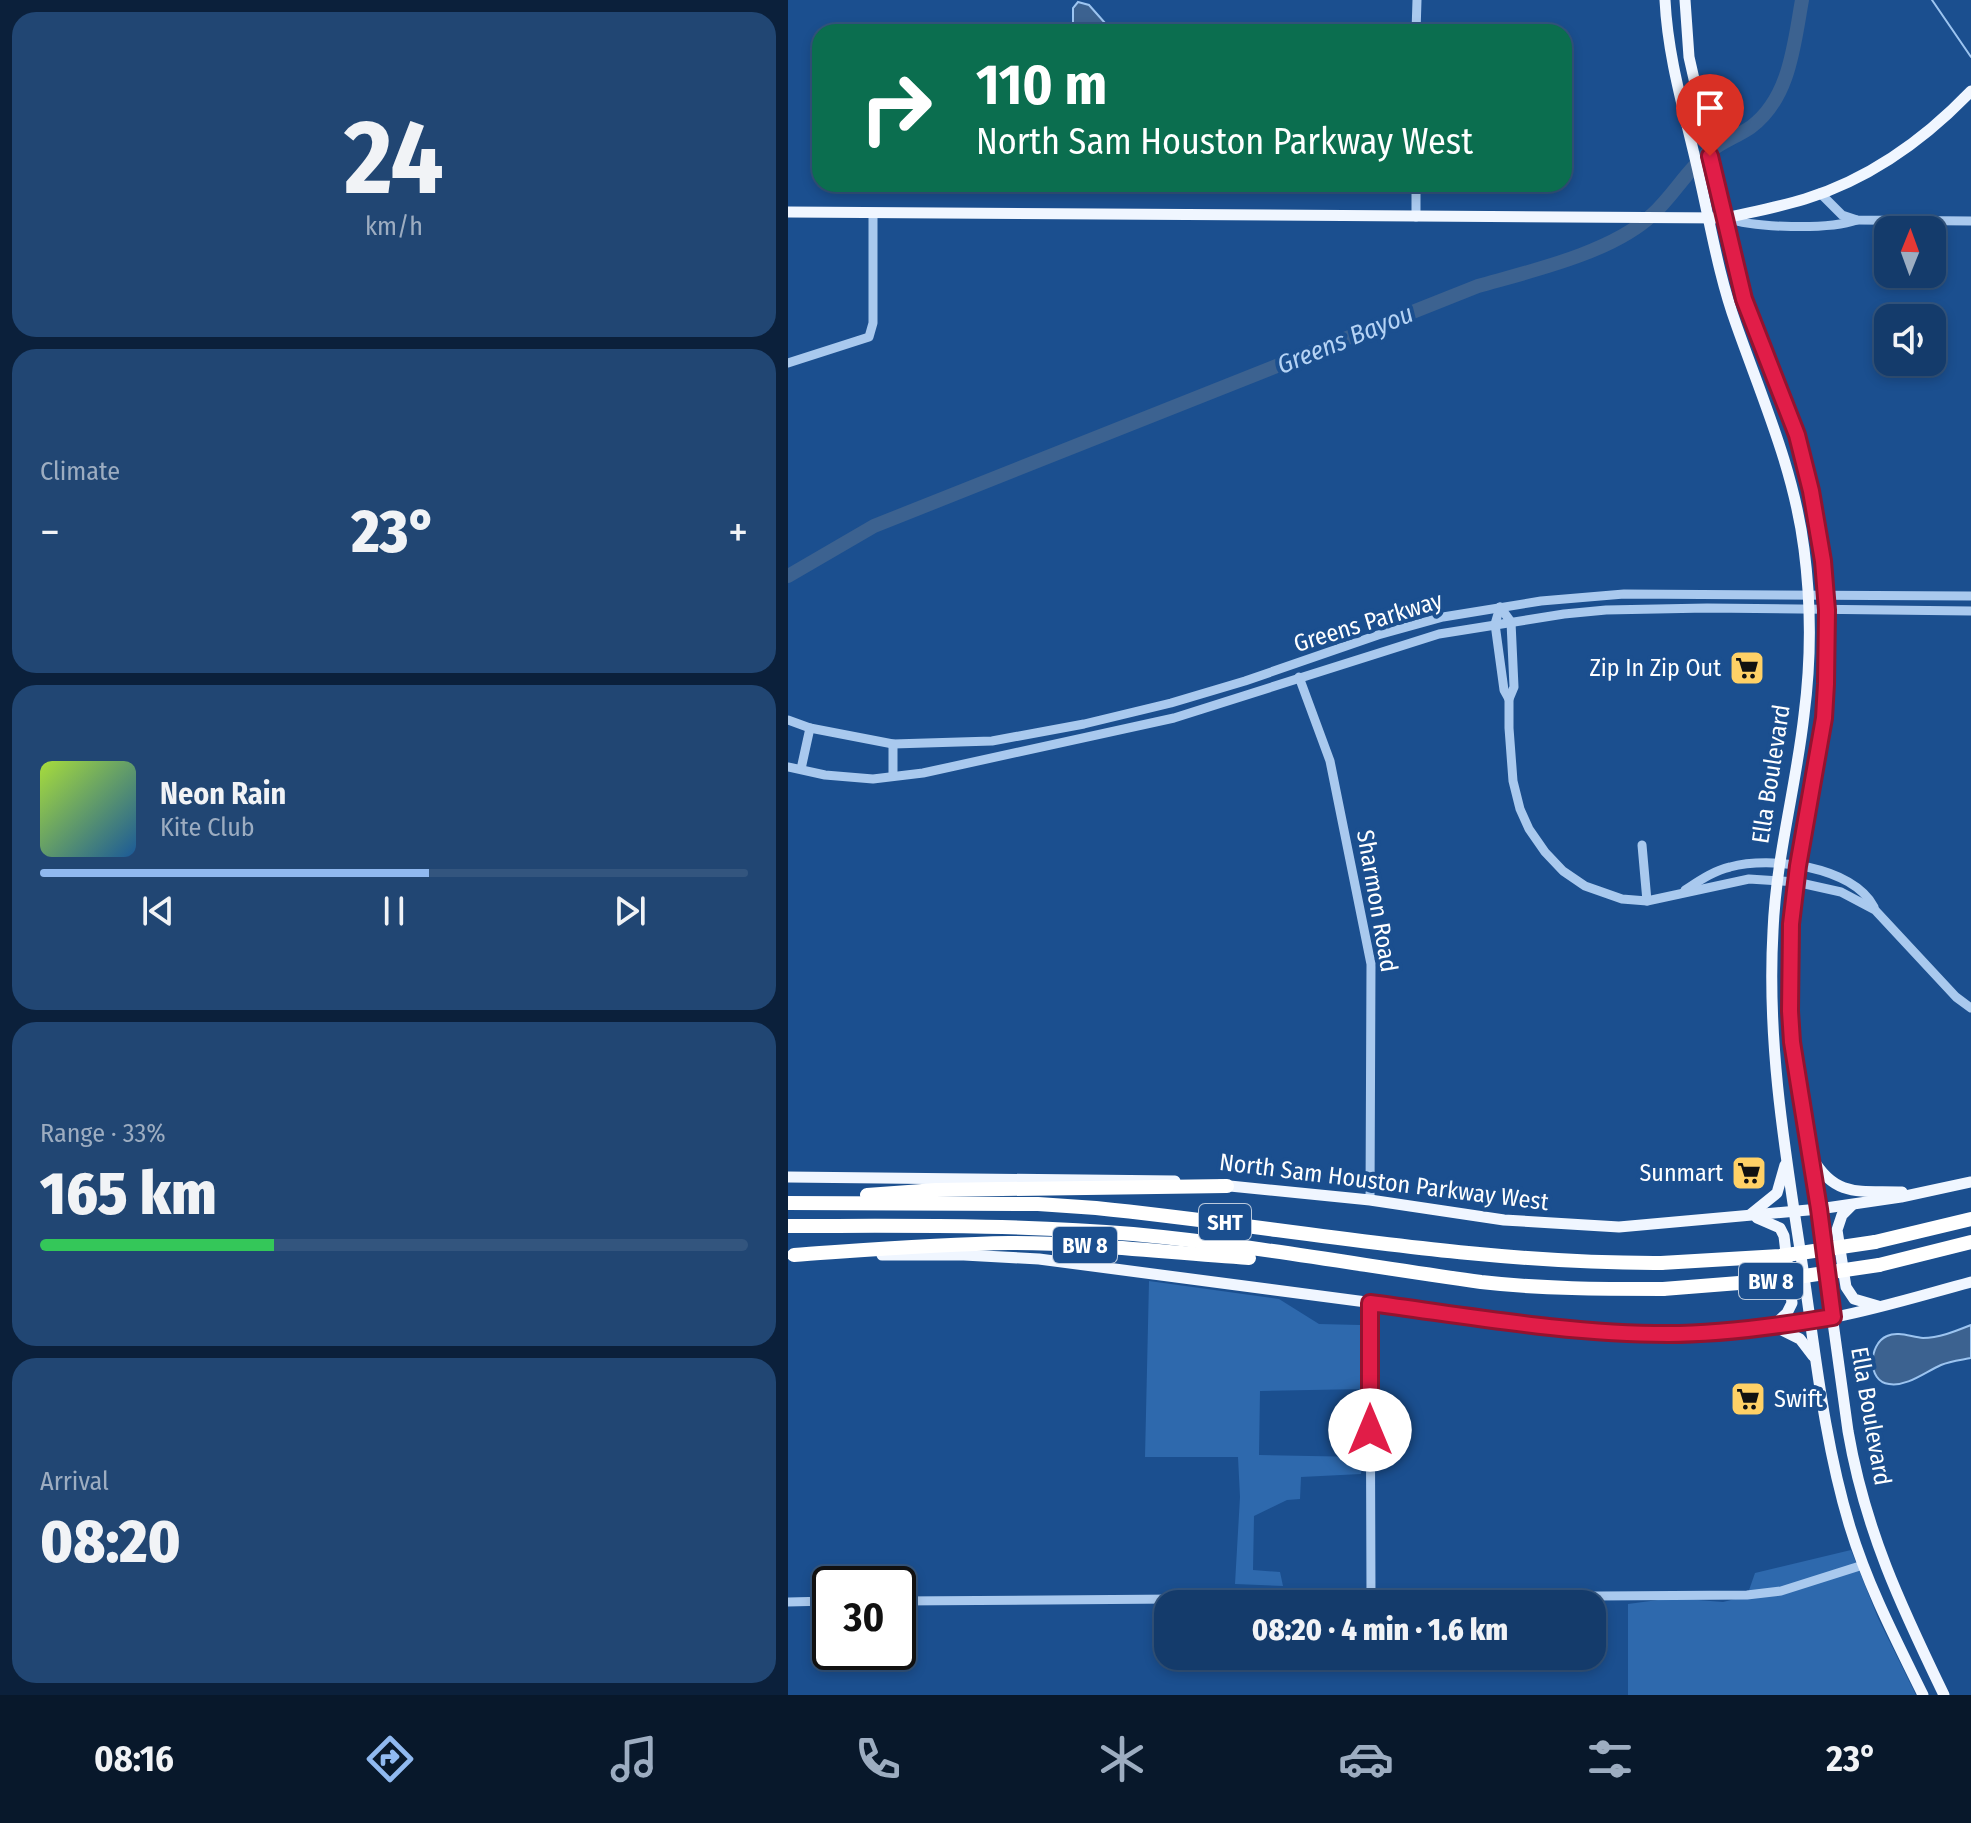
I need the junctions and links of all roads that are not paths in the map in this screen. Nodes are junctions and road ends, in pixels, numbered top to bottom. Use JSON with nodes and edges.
{"nodes":[{"id":1,"x":1417,"y":0,"type":"edge"},
{"id":2,"x":1665,"y":0,"type":"edge"},
{"id":3,"x":1685,"y":0,"type":"edge"},
{"id":4,"x":1416,"y":24,"type":"edge"},
{"id":5,"x":1971,"y":91,"type":"edge"},
{"id":6,"x":1416,"y":192,"type":"edge"},
{"id":7,"x":1820,"y":193,"type":"junction"},
{"id":8,"x":788,"y":212,"type":"edge"},
{"id":9,"x":873,"y":213,"type":"junction"},
{"id":10,"x":1416,"y":217,"type":"junction"},
{"id":11,"x":1709,"y":218,"type":"junction"},
{"id":12,"x":1726,"y":218,"type":"junction"},
{"id":13,"x":1857,"y":220,"type":"junction"},
{"id":14,"x":1971,"y":221,"type":"edge"},
{"id":15,"x":1744,"y":299,"type":"junction"},
{"id":16,"x":1729,"y":305,"type":"junction"},
{"id":17,"x":788,"y":363,"type":"edge"},
{"id":18,"x":1781,"y":392,"type":"junction"},
{"id":19,"x":1764,"y":399,"type":"junction"},
{"id":20,"x":1811,"y":491,"type":"junction"},
{"id":21,"x":1794,"y":494,"type":"junction"},
{"id":22,"x":1706,"y":593,"type":"junction"},
{"id":23,"x":1807,"y":593,"type":"junction"},
{"id":24,"x":1826,"y":593,"type":"junction"},
{"id":25,"x":1919,"y":596,"type":"junction"},
{"id":26,"x":1971,"y":596,"type":"edge"},
{"id":27,"x":1500,"y":607,"type":"junction"},
{"id":28,"x":1707,"y":608,"type":"junction"},
{"id":29,"x":1808,"y":610,"type":"junction"},
{"id":30,"x":1827,"y":610,"type":"junction"},
{"id":31,"x":1919,"y":611,"type":"junction"},
{"id":32,"x":1971,"y":611,"type":"edge"},
{"id":33,"x":1511,"y":622,"type":"junction"},
{"id":34,"x":1495,"y":624,"type":"junction"},
{"id":35,"x":1402,"y":628,"type":"junction"},
{"id":36,"x":1407,"y":643,"type":"junction"},
{"id":37,"x":1294,"y":665,"type":"junction"},
{"id":38,"x":1300,"y":679,"type":"junction"},
{"id":39,"x":1509,"y":699,"type":"junction"},
{"id":40,"x":788,"y":720,"type":"edge"},
{"id":41,"x":810,"y":728,"type":"junction"},
{"id":42,"x":893,"y":744,"type":"junction"},
{"id":43,"x":1799,"y":751,"type":"junction"},
{"id":44,"x":1818,"y":754,"type":"junction"},
{"id":45,"x":788,"y":767,"type":"edge"},
{"id":46,"x":801,"y":769,"type":"junction"},
{"id":47,"x":893,"y":776,"type":"junction"},
{"id":48,"x":1642,"y":845,"type":"dead end"},
{"id":49,"x":1780,"y":863,"type":"junction"},
{"id":50,"x":1798,"y":866,"type":"junction"},
{"id":51,"x":1777,"y":880,"type":"junction"},
{"id":52,"x":1796,"y":882,"type":"junction"},
{"id":53,"x":1680,"y":892,"type":"junction"},
{"id":54,"x":1647,"y":901,"type":"junction"},
{"id":55,"x":1875,"y":910,"type":"junction"},
{"id":56,"x":1971,"y":1008,"type":"edge"},
{"id":57,"x":1772,"y":1010,"type":"junction"},
{"id":58,"x":1790,"y":1011,"type":"junction"},
{"id":59,"x":1799,"y":1085,"type":"junction"},
{"id":60,"x":1777,"y":1089,"type":"junction"},
{"id":61,"x":1785,"y":1145,"type":"junction"},
{"id":62,"x":1810,"y":1154,"type":"junction"},
{"id":63,"x":788,"y":1177,"type":"edge"},
{"id":64,"x":1971,"y":1182,"type":"edge"},
{"id":65,"x":1227,"y":1186,"type":"junction"},
{"id":66,"x":1919,"y":1193,"type":"junction"},
{"id":67,"x":1370,"y":1200,"type":"junction"},
{"id":68,"x":788,"y":1202,"type":"edge"},
{"id":69,"x":1852,"y":1205,"type":"junction"},
{"id":70,"x":1819,"y":1209,"type":"junction"},
{"id":71,"x":1794,"y":1212,"type":"junction"},
{"id":72,"x":1749,"y":1216,"type":"junction"},
{"id":73,"x":1971,"y":1219,"type":"edge"},
{"id":74,"x":788,"y":1226,"type":"edge"},
{"id":75,"x":1971,"y":1242,"type":"edge"},
{"id":76,"x":791,"y":1255,"type":"edge"},
{"id":77,"x":1376,"y":1265,"type":"junction"},
{"id":78,"x":1971,"y":1282,"type":"edge"},
{"id":79,"x":1370,"y":1303,"type":"junction"},
{"id":80,"x":1879,"y":1307,"type":"junction"},
{"id":81,"x":1833,"y":1317,"type":"junction"},
{"id":82,"x":1811,"y":1321,"type":"junction"},
{"id":83,"x":1774,"y":1325,"type":"junction"},
{"id":84,"x":1816,"y":1360,"type":"junction"},
{"id":85,"x":1881,"y":1558,"type":"junction"},
{"id":86,"x":1863,"y":1565,"type":"junction"},
{"id":87,"x":1371,"y":1590,"type":"edge"},
{"id":88,"x":1606,"y":1596,"type":"edge"},
{"id":89,"x":1154,"y":1599,"type":"edge"},
{"id":90,"x":812,"y":1601,"type":"edge"},
{"id":91,"x":916,"y":1601,"type":"edge"},
{"id":92,"x":788,"y":1602,"type":"edge"},
{"id":93,"x":1923,"y":1695,"type":"edge"},
{"id":94,"x":1944,"y":1695,"type":"edge"}],
"edges":[{"from":1,"to":4,"type":"street"},
{"from":2,"to":11,"type":"main road","name":"Ella Boulevard"},
{"from":3,"to":12,"type":"main road","name":"Ella Boulevard"},
{"from":5,"to":7,"type":"main road"},
{"from":6,"to":10,"type":"street"},
{"from":7,"to":12,"type":"main road"},
{"from":7,"to":13,"type":"street"},
{"from":8,"to":9,"type":"main road"},
{"from":9,"to":10,"type":"main road"},
{"from":9,"to":17,"type":"street"},
{"from":10,"to":11,"type":"main road"},
{"from":11,"to":12,"type":"main road"},
{"from":11,"to":16,"type":"main road","name":"Ella Boulevard"},
{"from":12,"to":13,"type":"street"},
{"from":12,"to":15,"type":"main road","name":"Ella Boulevard"},
{"from":13,"to":14,"type":"street"},
{"from":15,"to":16,"type":"main road"},
{"from":15,"to":18,"type":"main road","name":"Ella Boulevard"},
{"from":16,"to":19,"type":"main road","name":"Ella Boulevard"},
{"from":18,"to":19,"type":"main road"},
{"from":18,"to":20,"type":"main road","name":"Ella Boulevard"},
{"from":19,"to":21,"type":"main road","name":"Ella Boulevard"},
{"from":20,"to":21,"type":"main road"},
{"from":20,"to":24,"type":"main road","name":"Ella Boulevard"},
{"from":21,"to":23,"type":"main road","name":"Ella Boulevard"},
{"from":22,"to":23,"type":"street","name":"Greens Parkway"},
{"from":22,"to":27,"type":"street","name":"Greens Parkway"},
{"from":22,"to":28,"type":"street"},
{"from":23,"to":24,"type":"street","name":"Greens Parkway"},
{"from":23,"to":29,"type":"main road","name":"Ella Boulevard"},
{"from":24,"to":25,"type":"street","name":"Greens Parkway"},
{"from":24,"to":30,"type":"main road","name":"Ella Boulevard"},
{"from":25,"to":26,"type":"street","name":"Greens Parkway"},
{"from":25,"to":31,"type":"street"},
{"from":27,"to":33,"type":"street"},
{"from":27,"to":34,"type":"street"},
{"from":27,"to":35,"type":"street","name":"Greens Parkway"},
{"from":28,"to":29,"type":"street","name":"Greens Parkway"},
{"from":28,"to":33,"type":"street","name":"Greens Parkway"},
{"from":29,"to":30,"type":"street","name":"Greens Parkway"},
{"from":29,"to":43,"type":"main road","name":"Ella Boulevard"},
{"from":30,"to":31,"type":"street","name":"Greens Parkway"},
{"from":30,"to":44,"type":"main road","name":"Ella Boulevard"},
{"from":31,"to":32,"type":"street","name":"Greens Parkway"},
{"from":33,"to":34,"type":"street","name":"Greens Parkway"},
{"from":33,"to":39,"type":"street"},
{"from":34,"to":36,"type":"street","name":"Greens Parkway"},
{"from":34,"to":39,"type":"street"},
{"from":35,"to":36,"type":"street"},
{"from":35,"to":37,"type":"street","name":"Greens Parkway"},
{"from":36,"to":38,"type":"street","name":"Greens Parkway"},
{"from":37,"to":38,"type":"street","name":"Sharmon Road"},
{"from":37,"to":42,"type":"street","name":"Greens Parkway"},
{"from":38,"to":47,"type":"street","name":"Greens Parkway"},
{"from":38,"to":67,"type":"street","name":"Sharmon Road"},
{"from":39,"to":54,"type":"street"},
{"from":40,"to":41,"type":"street","name":"Greens Parkway"},
{"from":41,"to":42,"type":"street","name":"Greens Parkway"},
{"from":41,"to":46,"type":"street"},
{"from":42,"to":47,"type":"street"},
{"from":43,"to":44,"type":"main road"},
{"from":43,"to":49,"type":"main road","name":"Ella Boulevard"},
{"from":44,"to":50,"type":"main road","name":"Ella Boulevard"},
{"from":45,"to":46,"type":"street","name":"Greens Parkway"},
{"from":46,"to":47,"type":"street","name":"Greens Parkway"},
{"from":48,"to":54,"type":"street"},
{"from":49,"to":50,"type":"street"},
{"from":49,"to":51,"type":"main road","name":"Ella Boulevard"},
{"from":49,"to":53,"type":"street"},
{"from":50,"to":52,"type":"main road","name":"Ella Boulevard"},
{"from":50,"to":55,"type":"street"},
{"from":51,"to":52,"type":"street"},
{"from":51,"to":53,"type":"street"},
{"from":51,"to":57,"type":"main road","name":"Ella Boulevard"},
{"from":52,"to":55,"type":"street"},
{"from":52,"to":58,"type":"main road","name":"Ella Boulevard"},
{"from":53,"to":54,"type":"street"},
{"from":55,"to":56,"type":"street"},
{"from":57,"to":58,"type":"main road"},
{"from":57,"to":60,"type":"main road","name":"Ella Boulevard"},
{"from":58,"to":59,"type":"main road","name":"Ella Boulevard"},
{"from":59,"to":60,"type":"main road"},
{"from":59,"to":62,"type":"main road","name":"Ella Boulevard"},
{"from":60,"to":61,"type":"main road","name":"Ella Boulevard"},
{"from":61,"to":71,"type":"main road","name":"Ella Boulevard"},
{"from":61,"to":72,"type":"main road"},
{"from":62,"to":66,"type":"main road"},
{"from":62,"to":70,"type":"main road","name":"Ella Boulevard"},
{"from":63,"to":65,"type":"main road","name":"North Sam Houston Parkway West"},
{"from":64,"to":66,"type":"main road","name":"North Sam Houston Parkway West"},
{"from":65,"to":67,"type":"main road","name":"North Sam Houston Parkway West"},
{"from":65,"to":68,"type":"highway"},
{"from":66,"to":69,"type":"main road","name":"North Sam Houston Parkway West"},
{"from":67,"to":72,"type":"main road","name":"North Sam Houston Parkway West"},
{"from":68,"to":73,"type":"highway","number":"SHT","bridge":true},
{"from":69,"to":70,"type":"main road","name":"North Sam Houston Parkway West"},
{"from":69,"to":80,"type":"main road"},
{"from":70,"to":71,"type":"main road","name":"North Sam Houston Parkway West"},
{"from":70,"to":81,"type":"main road","name":"Ella Boulevard"},
{"from":71,"to":72,"type":"main road","name":"North Sam Houston Parkway West"},
{"from":71,"to":82,"type":"main road","name":"Ella Boulevard"},
{"from":72,"to":83,"type":"main road"},
{"from":74,"to":77,"type":"highway","number":"SHT"},
{"from":75,"to":77,"type":"highway","number":"BW 8","bridge":true},
{"from":76,"to":77,"type":"highway","number":"BW 8"},
{"from":76,"to":79,"type":"main road"},
{"from":78,"to":80,"type":"main road"},
{"from":79,"to":83,"type":"main road"},
{"from":79,"to":87,"type":"street"},
{"from":80,"to":81,"type":"main road"},
{"from":81,"to":82,"type":"main road"},
{"from":81,"to":85,"type":"main road","name":"Ella Boulevard"},
{"from":82,"to":83,"type":"main road"},
{"from":82,"to":84,"type":"main road","name":"Ella Boulevard"},
{"from":83,"to":84,"type":"main road"},
{"from":84,"to":86,"type":"main road","name":"Ella Boulevard"},
{"from":85,"to":86,"type":"main road"},
{"from":85,"to":94,"type":"main road","name":"Ella Boulevard"},
{"from":86,"to":88,"type":"street"},
{"from":86,"to":93,"type":"main road","name":"Ella Boulevard"},
{"from":89,"to":91,"type":"street"},
{"from":90,"to":92,"type":"street"}]}
